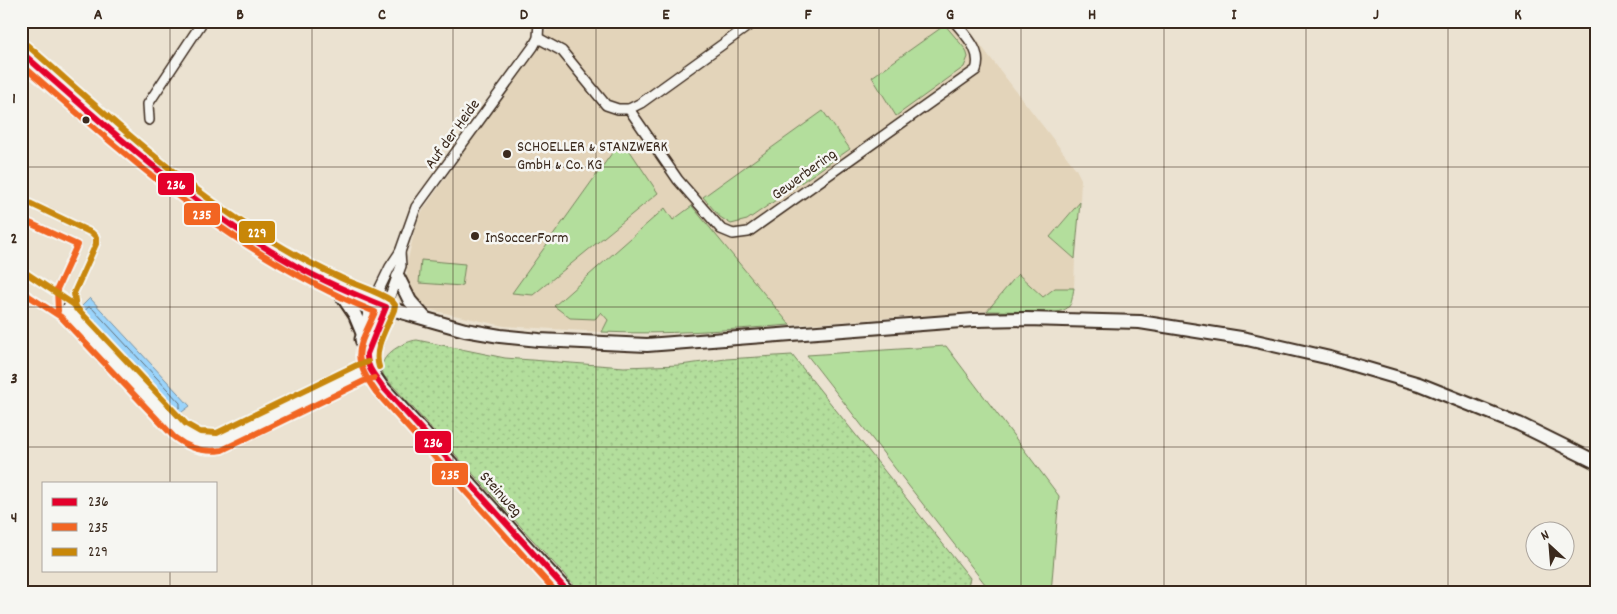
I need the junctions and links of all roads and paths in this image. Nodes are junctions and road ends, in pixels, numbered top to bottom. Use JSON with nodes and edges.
{"nodes":[{"id":1,"x":203,"y":21,"type":"edge"},
{"id":2,"x":539,"y":21,"type":"edge"},
{"id":3,"x":755,"y":21,"type":"edge"},
{"id":4,"x":954,"y":21,"type":"edge"},
{"id":5,"x":538,"y":38,"type":"junction"},
{"id":6,"x":24,"y":54,"type":"edge"},
{"id":7,"x":629,"y":110,"type":"junction"},
{"id":8,"x":149,"y":120,"type":"dead end"},
{"id":9,"x":400,"y":252,"type":"junction"},
{"id":10,"x":398,"y":277,"type":"junction"},
{"id":11,"x":334,"y":285,"type":"junction"},
{"id":12,"x":373,"y":302,"type":"junction"},
{"id":13,"x":386,"y":307,"type":"junction"},
{"id":14,"x":67,"y":310,"type":"dead end"},
{"id":15,"x":426,"y":318,"type":"junction"},
{"id":16,"x":362,"y":332,"type":"junction"},
{"id":17,"x":367,"y":358,"type":"junction"},
{"id":18,"x":371,"y":370,"type":"junction"},
{"id":19,"x":1596,"y":462,"type":"edge"},
{"id":20,"x":569,"y":593,"type":"edge"}],
"edges":[{"from":1,"to":8,"type":"street"},
{"from":2,"to":5,"type":"street","name":"Auf der Heide"},
{"from":3,"to":7,"type":"street"},
{"from":4,"to":7,"type":"street","name":"Gewerbering"},
{"from":5,"to":7,"type":"street"},
{"from":5,"to":9,"type":"street","name":"Auf der Heide"},
{"from":6,"to":11,"type":"main road"},
{"from":9,"to":10,"type":"street","name":"Auf der Heide"},
{"from":9,"to":12,"type":"street","name":"Auf der Heide"},
{"from":10,"to":13,"type":"street","name":"Auf der Heide"},
{"from":10,"to":15,"type":"main road"},
{"from":11,"to":12,"type":"main road"},
{"from":11,"to":16,"type":"main road"},
{"from":12,"to":13,"type":"main road"},
{"from":12,"to":16,"type":"street"},
{"from":13,"to":15,"type":"main road"},
{"from":13,"to":17,"type":"street"},
{"from":14,"to":18,"type":"street"},
{"from":15,"to":19,"type":"main road"},
{"from":16,"to":17,"type":"street","name":"Steinweg"},
{"from":17,"to":18,"type":"street","name":"Steinweg"},
{"from":18,"to":20,"type":"street","name":"Steinweg"}]}
